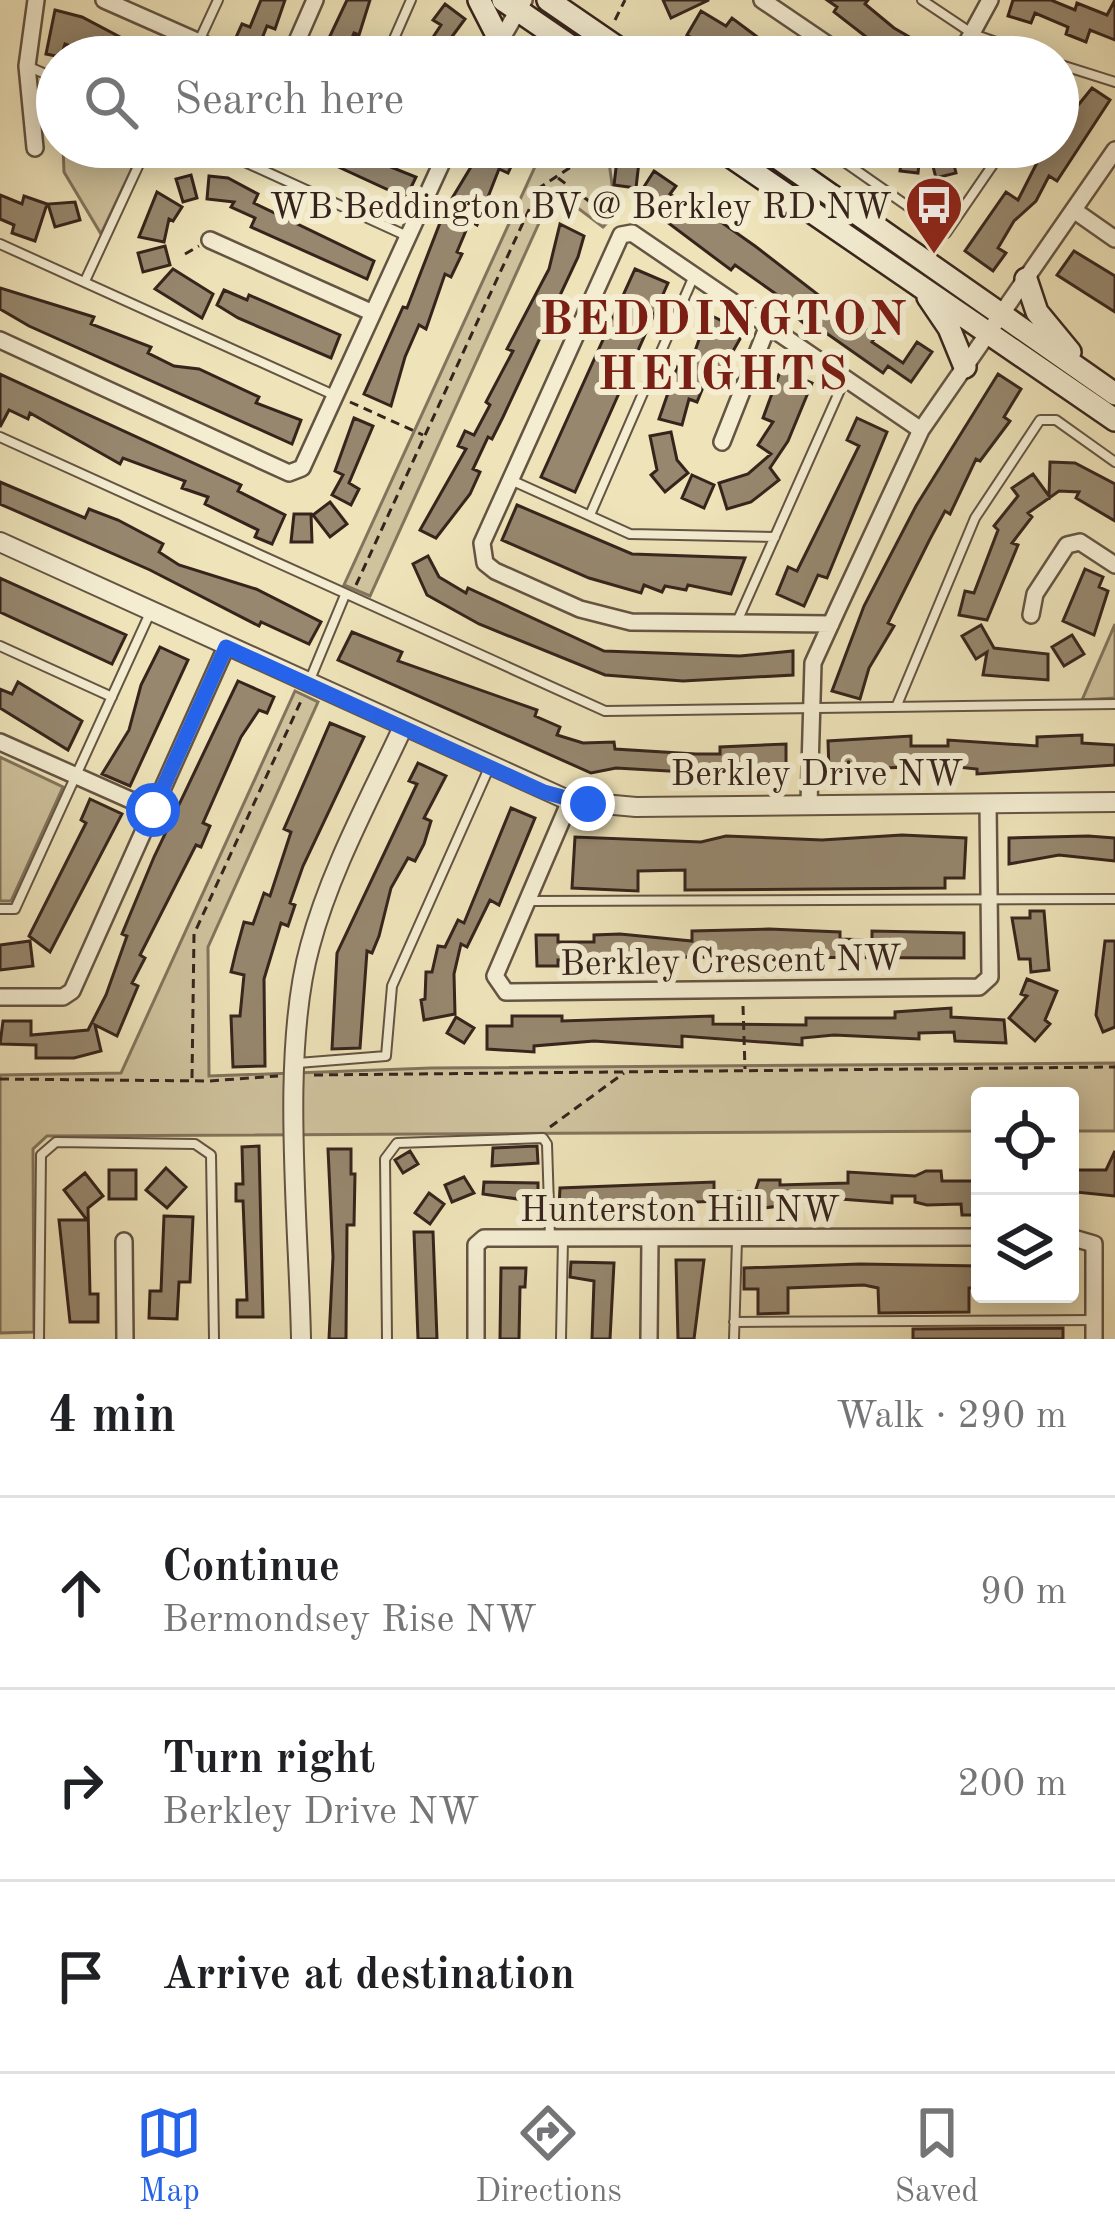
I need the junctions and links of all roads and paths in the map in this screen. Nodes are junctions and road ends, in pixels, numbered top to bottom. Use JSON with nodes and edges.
{"nodes":[{"id":1,"x":36,"y":0,"type":"edge"},
{"id":2,"x":104,"y":0,"type":"edge"},
{"id":3,"x":218,"y":0,"type":"edge"},
{"id":4,"x":315,"y":0,"type":"edge"},
{"id":5,"x":411,"y":0,"type":"edge"},
{"id":6,"x":479,"y":0,"type":"edge"},
{"id":7,"x":548,"y":0,"type":"edge"},
{"id":8,"x":625,"y":0,"type":"edge"},
{"id":9,"x":762,"y":0,"type":"edge"},
{"id":10,"x":922,"y":0,"type":"edge"},
{"id":11,"x":990,"y":0,"type":"edge"},
{"id":12,"x":515,"y":3,"type":"edge"},
{"id":13,"x":615,"y":20,"type":"dead end"},
{"id":14,"x":973,"y":34,"type":"junction"},
{"id":15,"x":187,"y":36,"type":"edge"},
{"id":16,"x":201,"y":36,"type":"edge"},
{"id":17,"x":299,"y":36,"type":"edge"},
{"id":18,"x":395,"y":36,"type":"edge"},
{"id":19,"x":491,"y":36,"type":"edge"},
{"id":20,"x":500,"y":36,"type":"edge"},
{"id":21,"x":558,"y":36,"type":"edge"},
{"id":22,"x":600,"y":36,"type":"edge"},
{"id":23,"x":815,"y":36,"type":"edge"},
{"id":24,"x":979,"y":36,"type":"edge"},
{"id":25,"x":27,"y":66,"type":"junction"},
{"id":26,"x":36,"y":70,"type":"edge"},
{"id":27,"x":1079,"y":72,"type":"edge"},
{"id":28,"x":1115,"y":82,"type":"edge"},
{"id":29,"x":35,"y":148,"type":"dead end"},
{"id":30,"x":1115,"y":150,"type":"edge"},
{"id":31,"x":137,"y":168,"type":"edge"},
{"id":32,"x":258,"y":168,"type":"edge"},
{"id":33,"x":440,"y":168,"type":"edge"},
{"id":34,"x":568,"y":168,"type":"edge"},
{"id":35,"x":748,"y":168,"type":"edge"},
{"id":36,"x":792,"y":168,"type":"edge"},
{"id":37,"x":853,"y":168,"type":"edge"},
{"id":38,"x":990,"y":168,"type":"edge"},
{"id":39,"x":557,"y":177,"type":"junction"},
{"id":40,"x":1075,"y":211,"type":"junction"},
{"id":41,"x":609,"y":216,"type":"dead end"},
{"id":42,"x":408,"y":236,"type":"junction"},
{"id":43,"x":1115,"y":239,"type":"edge"},
{"id":44,"x":210,"y":240,"type":"dead end"},
{"id":45,"x":0,"y":244,"type":"edge"},
{"id":46,"x":694,"y":277,"type":"junction"},
{"id":47,"x":1027,"y":279,"type":"junction"},
{"id":48,"x":85,"y":281,"type":"junction"},
{"id":49,"x":921,"y":286,"type":"junction"},
{"id":50,"x":373,"y":313,"type":"junction"},
{"id":51,"x":1003,"y":313,"type":"junction"},
{"id":52,"x":767,"y":328,"type":"junction"},
{"id":53,"x":989,"y":332,"type":"junction"},
{"id":54,"x":0,"y":340,"type":"edge"},
{"id":55,"x":965,"y":367,"type":"junction"},
{"id":56,"x":845,"y":380,"type":"junction"},
{"id":57,"x":1094,"y":380,"type":"junction"},
{"id":58,"x":1115,"y":394,"type":"edge"},
{"id":59,"x":337,"y":397,"type":"junction"},
{"id":60,"x":1115,"y":420,"type":"edge"},
{"id":61,"x":921,"y":430,"type":"junction"},
{"id":62,"x":425,"y":436,"type":"junction"},
{"id":63,"x":0,"y":437,"type":"edge"},
{"id":64,"x":722,"y":442,"type":"dead end"},
{"id":65,"x":1115,"y":462,"type":"edge"},
{"id":66,"x":511,"y":480,"type":"junction"},
{"id":67,"x":590,"y":514,"type":"junction"},
{"id":68,"x":775,"y":537,"type":"junction"},
{"id":69,"x":0,"y":542,"type":"edge"},
{"id":70,"x":1115,"y":565,"type":"edge"},
{"id":71,"x":347,"y":596,"type":"junction"},
{"id":72,"x":151,"y":612,"type":"junction"},
{"id":73,"x":1031,"y":615,"type":"dead end"},
{"id":74,"x":736,"y":624,"type":"junction"},
{"id":75,"x":831,"y":624,"type":"junction"},
{"id":76,"x":0,"y":646,"type":"edge"},
{"id":77,"x":226,"y":647,"type":"junction"},
{"id":78,"x":304,"y":692,"type":"junction"},
{"id":79,"x":112,"y":697,"type":"junction"},
{"id":80,"x":1115,"y":704,"type":"edge"},
{"id":81,"x":897,"y":705,"type":"junction"},
{"id":82,"x":808,"y":707,"type":"junction"},
{"id":83,"x":403,"y":728,"type":"junction"},
{"id":84,"x":0,"y":742,"type":"edge"},
{"id":85,"x":490,"y":766,"type":"junction"},
{"id":86,"x":75,"y":776,"type":"junction"},
{"id":87,"x":570,"y":801,"type":"junction"},
{"id":88,"x":1115,"y":802,"type":"edge"},
{"id":89,"x":808,"y":804,"type":"junction"},
{"id":90,"x":988,"y":804,"type":"junction"},
{"id":91,"x":153,"y":810,"type":"junction"},
{"id":92,"x":987,"y":899,"type":"junction"},
{"id":93,"x":1115,"y":899,"type":"edge"},
{"id":94,"x":530,"y":901,"type":"junction"},
{"id":95,"x":0,"y":909,"type":"edge"},
{"id":96,"x":0,"y":997,"type":"edge"},
{"id":97,"x":743,"y":998,"type":"dead end"},
{"id":98,"x":296,"y":1063,"type":"junction"},
{"id":99,"x":1115,"y":1067,"type":"edge"},
{"id":100,"x":745,"y":1071,"type":"junction"},
{"id":101,"x":626,"y":1072,"type":"junction"},
{"id":102,"x":280,"y":1076,"type":"dead end"},
{"id":103,"x":314,"y":1076,"type":"dead end"},
{"id":104,"x":192,"y":1078,"type":"junction"},
{"id":105,"x":0,"y":1079,"type":"edge"},
{"id":106,"x":543,"y":1138,"type":"junction"},
{"id":107,"x":971,"y":1238,"type":"edge"},
{"id":108,"x":556,"y":1239,"type":"junction"},
{"id":109,"x":650,"y":1239,"type":"junction"},
{"id":110,"x":737,"y":1240,"type":"junction"},
{"id":111,"x":1079,"y":1240,"type":"edge"},
{"id":112,"x":124,"y":1241,"type":"dead end"},
{"id":113,"x":1094,"y":1320,"type":"junction"},
{"id":114,"x":734,"y":1322,"type":"junction"},
{"id":115,"x":39,"y":1339,"type":"edge"},
{"id":116,"x":125,"y":1339,"type":"edge"},
{"id":117,"x":214,"y":1339,"type":"edge"},
{"id":118,"x":301,"y":1339,"type":"edge"},
{"id":119,"x":387,"y":1339,"type":"edge"},
{"id":120,"x":476,"y":1339,"type":"edge"},
{"id":121,"x":561,"y":1339,"type":"edge"},
{"id":122,"x":650,"y":1339,"type":"edge"},
{"id":123,"x":734,"y":1339,"type":"edge"},
{"id":124,"x":1094,"y":1339,"type":"edge"}],
"edges":[{"from":1,"to":25,"type":"street"},
{"from":2,"to":15,"type":"street"},
{"from":3,"to":16,"type":"lane"},
{"from":4,"to":17,"type":"street"},
{"from":5,"to":18,"type":"lane"},
{"from":6,"to":19,"type":"main road"},
{"from":7,"to":22,"type":"main road"},
{"from":8,"to":13,"type":"path"},
{"from":9,"to":23,"type":"street"},
{"from":10,"to":14,"type":"lane"},
{"from":11,"to":14,"type":"street"},
{"from":12,"to":20,"type":"street"},
{"from":12,"to":21,"type":"main road"},
{"from":14,"to":24,"type":"lane"},
{"from":25,"to":26,"type":"lane"},
{"from":25,"to":29,"type":"street"},
{"from":27,"to":28,"type":"lane"},
{"from":30,"to":40,"type":"street"},
{"from":31,"to":48,"type":"lane"},
{"from":32,"to":42,"type":"lane"},
{"from":33,"to":42,"type":"street"},
{"from":34,"to":39,"type":"path"},
{"from":35,"to":49,"type":"main road"},
{"from":36,"to":51,"type":"main road"},
{"from":37,"to":38,"type":"lane"},
{"from":39,"to":41,"type":"path"},
{"from":39,"to":62,"type":"path"},
{"from":40,"to":43,"type":"street"},
{"from":40,"to":47,"type":"street"},
{"from":42,"to":50,"type":"street"},
{"from":44,"to":50,"type":"street"},
{"from":45,"to":48,"type":"lane"},
{"from":46,"to":52,"type":"street"},
{"from":46,"to":66,"type":"street"},
{"from":46,"to":67,"type":"lane"},
{"from":47,"to":51,"type":"street"},
{"from":47,"to":57,"type":"main road"},
{"from":48,"to":59,"type":"lane"},
{"from":49,"to":53,"type":"main road"},
{"from":49,"to":55,"type":"main road"},
{"from":50,"to":59,"type":"street"},
{"from":51,"to":53,"type":"street"},
{"from":51,"to":57,"type":"main road"},
{"from":52,"to":56,"type":"street"},
{"from":52,"to":64,"type":"street"},
{"from":53,"to":55,"type":"street"},
{"from":53,"to":60,"type":"main road"},
{"from":54,"to":59,"type":"street"},
{"from":55,"to":61,"type":"street"},
{"from":56,"to":61,"type":"street"},
{"from":56,"to":68,"type":"lane"},
{"from":57,"to":58,"type":"main road"},
{"from":59,"to":62,"type":"path"},
{"from":61,"to":75,"type":"street"},
{"from":62,"to":71,"type":"path"},
{"from":63,"to":71,"type":"lane"},
{"from":65,"to":81,"type":"lane"},
{"from":66,"to":67,"type":"lane"},
{"from":66,"to":74,"type":"street"},
{"from":67,"to":68,"type":"lane"},
{"from":68,"to":74,"type":"lane"},
{"from":69,"to":72,"type":"street","name":"Berkley Drive NW"},
{"from":70,"to":73,"type":"street"},
{"from":71,"to":78,"type":"lane"},
{"from":71,"to":82,"type":"lane"},
{"from":72,"to":77,"type":"street","name":"Berkley Drive NW"},
{"from":72,"to":79,"type":"lane"},
{"from":74,"to":75,"type":"street"},
{"from":75,"to":82,"type":"street"},
{"from":76,"to":79,"type":"lane"},
{"from":77,"to":78,"type":"street","name":"Berkley Drive NW"},
{"from":77,"to":91,"type":"street"},
{"from":78,"to":83,"type":"street","name":"Berkley Drive NW"},
{"from":78,"to":104,"type":"path"},
{"from":79,"to":86,"type":"lane"},
{"from":80,"to":81,"type":"lane"},
{"from":81,"to":82,"type":"lane"},
{"from":82,"to":89,"type":"street"},
{"from":83,"to":85,"type":"street","name":"Berkley Drive NW"},
{"from":83,"to":98,"type":"street"},
{"from":84,"to":86,"type":"street"},
{"from":85,"to":87,"type":"street","name":"Berkley Drive NW"},
{"from":85,"to":98,"type":"lane"},
{"from":86,"to":91,"type":"street"},
{"from":86,"to":95,"type":"lane"},
{"from":87,"to":89,"type":"street","name":"Berkley Drive NW"},
{"from":87,"to":94,"type":"street","name":"Berkley Crescent NW"},
{"from":88,"to":90,"type":"street","name":"Berkley Drive NW"},
{"from":89,"to":90,"type":"street","name":"Berkley Drive NW"},
{"from":90,"to":92,"type":"street","name":"Berkley Crescent NW"},
{"from":91,"to":96,"type":"street"},
{"from":92,"to":93,"type":"lane"},
{"from":92,"to":94,"type":"lane"},
{"from":92,"to":94,"type":"street","name":"Berkley Crescent NW"},
{"from":97,"to":100,"type":"path"},
{"from":98,"to":118,"type":"street"},
{"from":99,"to":100,"type":"path"},
{"from":100,"to":101,"type":"path"},
{"from":101,"to":103,"type":"path"},
{"from":101,"to":106,"type":"path"},
{"from":102,"to":104,"type":"path"},
{"from":104,"to":105,"type":"path"},
{"from":106,"to":108,"type":"lane"},
{"from":106,"to":119,"type":"lane"},
{"from":107,"to":110,"type":"street","name":"Hunterston Hill NW"},
{"from":108,"to":109,"type":"street","name":"Hunterston Hill NW"},
{"from":108,"to":120,"type":"street","name":"Hunterston Hill NW"},
{"from":108,"to":121,"type":"lane"},
{"from":109,"to":110,"type":"street","name":"Hunterston Hill NW"},
{"from":109,"to":122,"type":"street"},
{"from":110,"to":114,"type":"lane"},
{"from":111,"to":113,"type":"street"},
{"from":112,"to":116,"type":"street"},
{"from":113,"to":114,"type":"lane"},
{"from":113,"to":124,"type":"street"},
{"from":114,"to":123,"type":"lane"},
{"from":115,"to":117,"type":"lane"}]}
